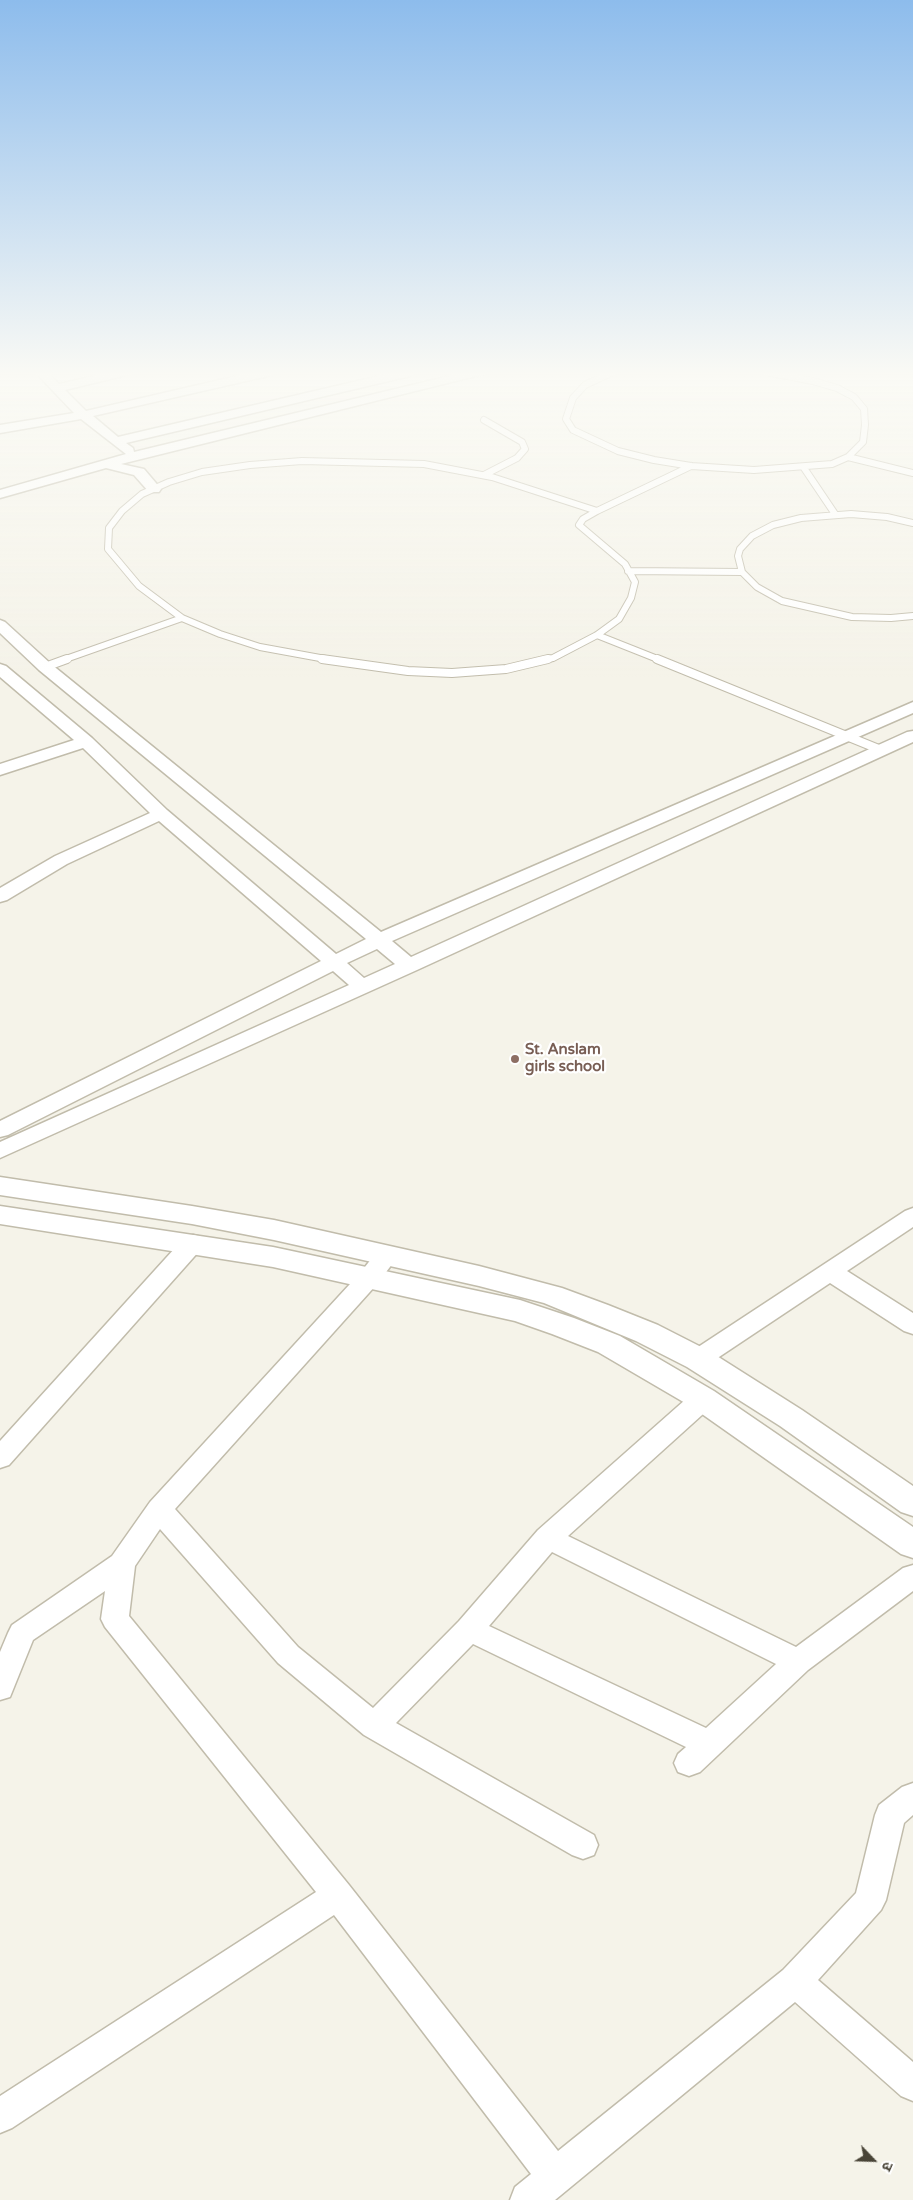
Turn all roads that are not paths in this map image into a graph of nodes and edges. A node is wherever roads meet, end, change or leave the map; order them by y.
1 (68, 475) edge
2 (141, 475) edge
3 (194, 475) edge
4 (477, 475) edge
5 (673, 475) edge
6 (808, 475) edge
7 (484, 476) joint
8 (154, 489) junction
9 (0, 494) edge
10 (597, 511) junction
11 (835, 514) junction
12 (913, 523) edge
13 (628, 571) junction
14 (742, 572) junction
15 (913, 616) edge
16 (182, 618) junction
17 (0, 625) edge
18 (597, 635) junction
19 (45, 667) junction
20 (0, 669) edge
21 (913, 707) edge
22 (847, 736) junction
23 (913, 736) edge
24 (86, 742) junction
25 (881, 750) junction
26 (0, 770) edge
27 (161, 814) junction
28 (0, 896) edge
29 (379, 940) junction
30 (336, 962) junction
31 (410, 966) junction
32 (363, 987) junction
33 (0, 1130) edge
34 (0, 1152) edge
35 (0, 1186) edge
36 (0, 1215) edge
37 (913, 1216) edge
38 (193, 1243) junction
39 (387, 1255) junction
40 (829, 1271) junction
41 (369, 1278) junction
42 (913, 1325) edge
43 (698, 1359) junction
44 (703, 1398) junction
45 (0, 1458) edge
46 (913, 1503) edge
47 (159, 1509) junction
48 (548, 1538) junction
49 (913, 1545) edge
50 (122, 1564) junction
51 (913, 1576) edge
52 (469, 1629) junction
53 (798, 1661) junction
54 (0, 1688) edge
55 (374, 1726) junction
56 (913, 1797) edge
57 (583, 1845) dead end
58 (338, 1895) junction
59 (794, 1981) junction
60 (913, 2084) edge
61 (0, 2116) edge
62 (555, 2176) junction
63 (528, 2200) edge

1 - 9 street
2 - 8 street
3 - 8 lane
4 - 7 lane
5 - 10 lane
6 - 11 lane
7 - 10 lane
8 - 16 lane
10 - 13 lane
11 - 12 lane
11 - 14 lane
13 - 14 lane
13 - 18 lane
14 - 15 lane
16 - 18 lane
16 - 19 lane
17 - 19 street
18 - 22 lane
19 - 29 street
20 - 24 street
21 - 22 street
22 - 25 lane
22 - 29 street
23 - 25 street
24 - 26 street
24 - 27 street
25 - 31 street
27 - 28 street
27 - 30 street
29 - 30 street
29 - 31 street
30 - 32 street
30 - 33 street
31 - 32 street
32 - 34 street
35 - 39 street
36 - 38 street
37 - 40 street
38 - 41 street
38 - 45 street
39 - 41 street
39 - 43 street
40 - 42 street
40 - 43 street
41 - 44 street
41 - 47 street
43 - 46 street
44 - 48 street
44 - 49 street
47 - 50 street
47 - 55 street
48 - 52 street
48 - 53 street
50 - 54 street
50 - 58 street
51 - 53 street
52 - 53 street
52 - 55 street
55 - 57 street
56 - 59 street
58 - 61 street
58 - 62 street
59 - 60 street
59 - 62 street
62 - 63 street

